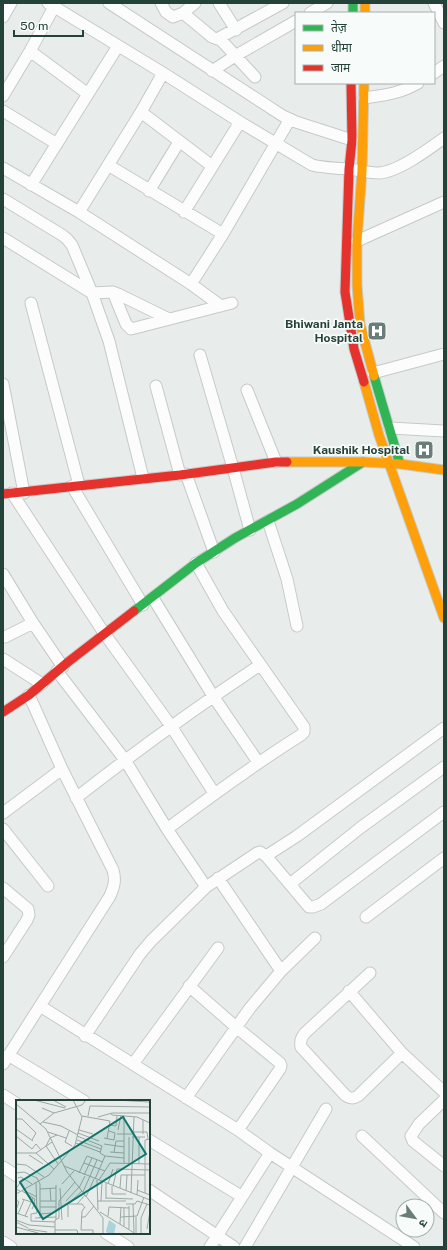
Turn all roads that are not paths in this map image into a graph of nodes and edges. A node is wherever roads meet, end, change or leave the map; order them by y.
1 (11, 3) edge
2 (110, 3) edge
3 (161, 3) edge
4 (195, 3) edge
5 (219, 3) edge
6 (327, 3) edge
7 (434, 3) edge
8 (277, 4) edge
9 (51, 5) edge
10 (312, 12) edge
11 (183, 14) junction
12 (3, 17) edge
13 (295, 22) edge
14 (444, 23) edge
15 (236, 30) junction
16 (220, 38) junction
17 (118, 46) junction
18 (30, 51) junction
19 (235, 56) junction
20 (444, 66) edge
21 (212, 71) junction
22 (435, 72) edge
23 (163, 73) junction
24 (255, 77) dead end
25 (351, 84) edge
26 (364, 84) edge
27 (416, 84) edge
28 (88, 94) junction
29 (3, 96) edge
30 (364, 98) junction
31 (3, 111) edge
32 (141, 112) junction
33 (290, 119) junction
34 (240, 122) junction
35 (444, 138) edge
36 (352, 140) junction
37 (179, 142) junction
38 (276, 143) junction
39 (57, 144) junction
40 (108, 165) junction
41 (212, 166) junction
42 (3, 168) edge
43 (349, 169) junction
44 (362, 171) junction
45 (31, 185) junction
46 (149, 191) junction
47 (3, 199) edge
48 (444, 202) edge
49 (79, 212) junction
50 (184, 212) junction
51 (223, 234) junction
52 (3, 238) edge
53 (357, 241) junction
54 (191, 284) junction
55 (113, 292) junction
56 (92, 293) junction
57 (31, 303) dead end
58 (169, 319) junction
59 (444, 354) edge
60 (200, 355) dead end
61 (373, 373) junction
62 (3, 384) edge
63 (156, 386) dead end
64 (247, 390) dead end
65 (390, 428) junction
66 (444, 431) edge
67 (276, 462) junction
68 (363, 462) junction
69 (388, 464) junction
70 (233, 468) junction
71 (401, 468) junction
72 (444, 470) edge
73 (183, 475) junction
74 (143, 478) junction
75 (75, 486) junction
76 (24, 493) junction
77 (8, 494) edge
78 (268, 521) junction
79 (250, 530) junction
80 (214, 552) junction
81 (196, 563) junction
82 (436, 569) dead end
83 (4, 577) edge
84 (444, 591) edge
85 (153, 598) junction
86 (143, 605) junction
87 (444, 618) edge
88 (33, 623) junction
89 (297, 626) dead end
90 (104, 633) junction
91 (5, 637) dead end
92 (3, 659) edge
93 (260, 665) junction
94 (60, 669) junction
95 (42, 684) junction
96 (29, 695) junction
97 (213, 696) junction
98 (3, 712) edge
99 (171, 726) junction
100 (444, 728) edge
101 (125, 760) junction
102 (258, 762) junction
103 (444, 767) edge
104 (62, 769) junction
105 (214, 794) junction
106 (76, 798) junction
107 (444, 812) edge
108 (3, 813) edge
109 (3, 829) edge
110 (168, 829) junction
111 (266, 856) junction
112 (444, 858) edge
113 (218, 878) junction
114 (290, 884) junction
115 (48, 886) dead end
116 (206, 887) junction
117 (3, 888) edge
118 (366, 917) dead end
119 (315, 938) dead end
120 (218, 948) dead end
121 (3, 957) edge
122 (281, 971) junction
123 (370, 973) dead end
124 (189, 986) junction
125 (349, 991) junction
126 (40, 1006) junction
127 (236, 1027) junction
128 (85, 1036) junction
129 (402, 1052) junction
130 (6, 1060) edge
131 (133, 1064) junction
132 (444, 1092) edge
133 (3, 1095) edge
134 (186, 1098) junction
135 (82, 1100) edge
136 (444, 1100) edge
137 (16, 1103) edge
138 (326, 1109) dead end
139 (238, 1130) junction
140 (362, 1136) dead end
141 (150, 1141) edge
142 (270, 1153) junction
143 (444, 1166) edge
144 (3, 1167) edge
145 (293, 1167) junction
146 (16, 1175) edge
147 (150, 1191) edge
148 (241, 1196) junction
149 (444, 1213) edge
150 (108, 1234) edge
151 (218, 1235) junction
152 (128, 1247) edge
153 (210, 1247) edge
154 (234, 1247) edge
155 (245, 1247) edge
156 (414, 1247) edge

1 - 12 street
2 - 21 street
3 - 11 street
4 - 11 street
5 - 15 street
6 - 10 street
7 - 14 street
8 - 15 street
9 - 17 street
9 - 18 street
11 - 16 street
13 - 19 street
15 - 16 street
16 - 19 street
17 - 23 street
17 - 28 street
18 - 28 street
18 - 29 street
19 - 21 street
19 - 24 street
20 - 22 street
21 - 33 street
23 - 32 street
23 - 34 street
25 - 36 main road
26 - 30 main road
27 - 30 street
28 - 39 street
30 - 44 main road
31 - 39 street
32 - 37 street
32 - 40 street
33 - 36 street
33 - 38 street
34 - 38 street
34 - 41 street
35 - 44 street
36 - 43 main road
37 - 41 street
37 - 46 street
38 - 43 street
38 - 51 street
39 - 45 street
40 - 46 street
40 - 49 street
41 - 50 street
42 - 45 street
43 - 44 street
43 - 69 main road
44 - 53 main road
45 - 49 street
46 - 50 street
47 - 56 street
48 - 53 street
49 - 54 street
50 - 51 street
51 - 54 street
52 - 56 street
53 - 61 main road
54 - 58 street
55 - 56 street
55 - 58 street
55 - 58 street
56 - 74 street
57 - 75 street
59 - 61 street
60 - 70 street
61 - 65 main road
62 - 76 street
63 - 73 street
64 - 67 street
65 - 66 street
65 - 71 main road
67 - 68 main road
67 - 70 main road
68 - 69 main road
68 - 78 main road
69 - 71 main road
69 - 87 main road
70 - 73 main road
70 - 79 street
71 - 72 main road
73 - 74 main road
73 - 80 street
74 - 75 main road
75 - 76 main road
75 - 86 street
76 - 77 main road
77 - 90 street
78 - 79 main road
78 - 89 street
79 - 80 main road
80 - 81 main road
81 - 85 main road
81 - 93 street
82 - 84 main road
83 - 88 street
85 - 86 main road
85 - 97 street
86 - 90 main road
88 - 91 street
88 - 94 street
90 - 94 main road
90 - 99 street
92 - 95 street
93 - 97 street
93 - 102 street
94 - 95 main road
94 - 101 street
95 - 96 main road
96 - 98 main road
96 - 104 street
97 - 99 street
97 - 102 street
99 - 101 street
99 - 105 street
100 - 111 street
101 - 106 street
101 - 110 street
102 - 105 street
103 - 114 street
104 - 106 street
104 - 108 street
105 - 110 street
106 - 126 street
107 - 114 street
109 - 115 street
110 - 116 street
111 - 113 street
111 - 114 street
112 - 118 street
113 - 116 street
113 - 122 street
116 - 128 street
117 - 121 street
119 - 122 street
120 - 124 street
122 - 127 street
123 - 125 street
124 - 127 street
124 - 131 street
125 - 129 street
125 - 129 street
126 - 128 street
126 - 130 street
127 - 134 street
127 - 139 street
128 - 131 street
129 - 132 street
130 - 135 street
131 - 134 street
133 - 137 street
134 - 139 street
136 - 143 street
138 - 145 street
139 - 142 street
140 - 149 street
141 - 148 street
142 - 145 street
142 - 148 street
144 - 146 street
145 - 155 street
145 - 156 street
147 - 151 street
148 - 151 street
150 - 152 street
151 - 153 street
151 - 154 street

